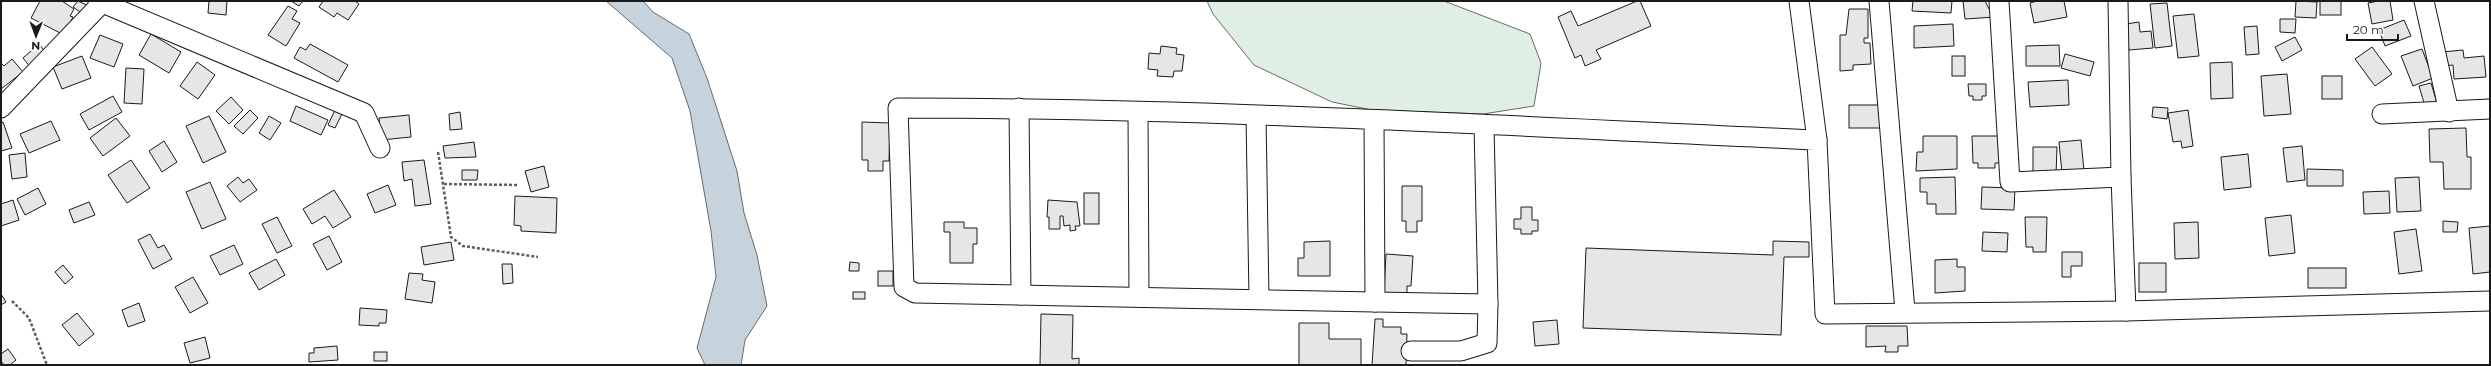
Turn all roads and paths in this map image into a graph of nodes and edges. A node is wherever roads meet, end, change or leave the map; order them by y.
1 (1799, 1) edge
2 (1879, 1) edge
3 (1999, 1) edge
4 (2118, 1) edge
5 (2424, 1) edge
6 (100, 2) edge
7 (1, 108) edge
8 (1019, 108) junction
9 (2490, 110) edge
10 (1138, 112) junction
11 (2449, 112) junction
12 (2382, 114) dead end
13 (1256, 116) junction
14 (1374, 120) junction
15 (1484, 125) junction
16 (1817, 140) junction
17 (380, 148) dead end
18 (438, 152) dead end
19 (2121, 177) junction
20 (444, 184) junction
21 (519, 185) dead end
22 (538, 257) dead end
23 (1021, 295) junction
24 (1139, 297) junction
25 (1259, 299) junction
26 (12, 301) dead end
27 (2490, 301) edge
28 (1375, 302) junction
29 (1488, 304) junction
30 (1905, 311) junction
31 (2126, 311) junction
32 (1411, 351) dead end
33 (46, 365) edge

1 - 16 street
2 - 30 street
3 - 19 street
4 - 19 street
5 - 11 street
6 - 7 street
6 - 17 street
8 - 10 street
8 - 23 street
8 - 23 street
9 - 11 street
10 - 13 street
10 - 24 street
11 - 12 street
13 - 14 street
13 - 25 street
14 - 15 street
14 - 28 street
15 - 16 street
15 - 29 street
16 - 30 street
18 - 20 path
19 - 31 street
20 - 21 path
20 - 22 path
23 - 24 street
24 - 25 street
25 - 28 street
26 - 33 path
27 - 31 street
28 - 29 street
29 - 32 street
30 - 31 street

